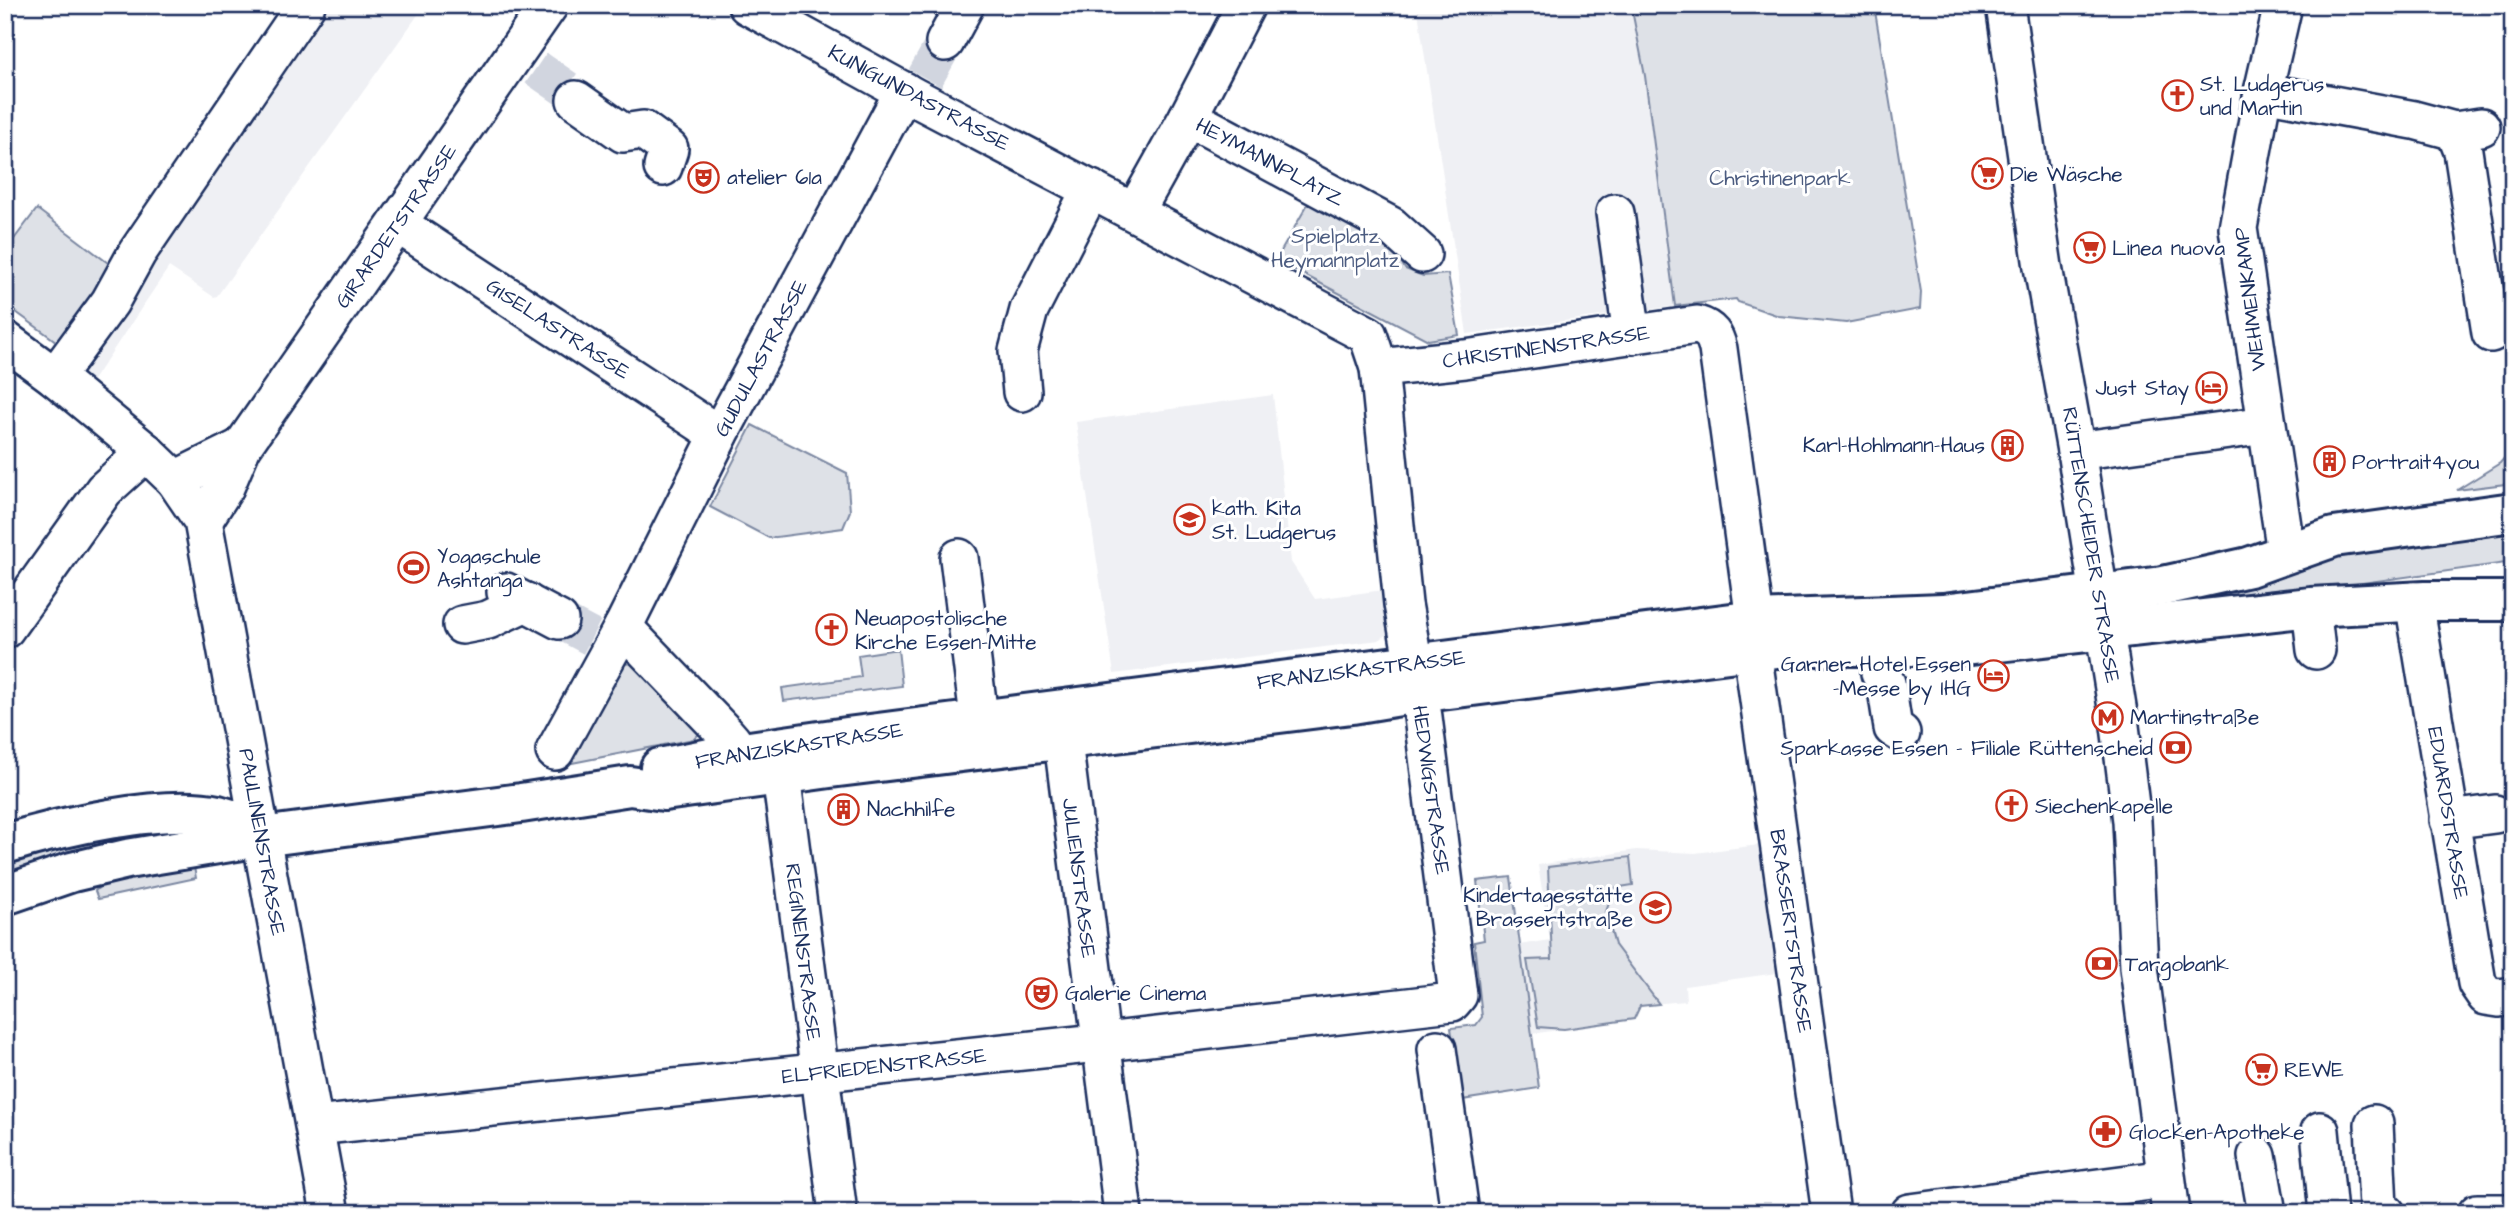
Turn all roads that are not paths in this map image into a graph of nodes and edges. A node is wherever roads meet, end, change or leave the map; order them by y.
1 (306, 5) edge
2 (549, 5) edge
3 (747, 5) edge
4 (1246, 5) edge
5 (2006, 5) edge
6 (2283, 5) edge
7 (973, 9) edge
8 (945, 41) tunnel mouth
9 (914, 89) junction
10 (2263, 92) junction
11 (569, 96) tunnel mouth
12 (1188, 117) junction
13 (663, 167) dead end
14 (1091, 189) junction
15 (1135, 212) junction
16 (1615, 213) dead end
17 (397, 224) junction
18 (1422, 254) dead end
19 (1711, 332) joint
20 (2491, 333) dead end
21 (1632, 335) junction
22 (5, 340) edge
23 (1379, 368) junction
24 (55, 377) junction
25 (1022, 392) dead end
26 (2266, 425) junction
27 (719, 435) junction
28 (243, 447) junction
29 (2076, 451) junction
30 (146, 452) junction
31 (175, 480) junction
32 (2513, 512) edge
33 (203, 521) junction
34 (2287, 554) junction
35 (959, 558) dead end
36 (2513, 579) edge
37 (2099, 592) junction
38 (2419, 601) junction
39 (2513, 601) edge
40 (2311, 607) junction
41 (559, 620) tunnel mouth
42 (462, 625) dead end
43 (5, 629) edge
44 (2105, 631) junction
45 (1753, 635) junction
46 (610, 638) junction
47 (2316, 650) dead end
48 (1880, 673) dead end
49 (1415, 678) junction
50 (1061, 725) junction
51 (1900, 733) dead end
52 (982, 734) junction
53 (555, 751) dead end
54 (736, 753) junction
55 (781, 775) junction
56 (630, 786) junction
57 (2495, 814) dead end
58 (2449, 820) junction
59 (261, 837) junction
60 (5, 844) edge
61 (5, 895) edge
62 (2513, 996) edge
63 (1452, 1002) joint
64 (1100, 1043) junction
65 (1437, 1049) dead end
66 (819, 1073) junction
67 (2374, 1124) dead end
68 (315, 1126) junction
69 (2320, 1131) dead end
70 (2258, 1156) dead end
71 (2168, 1196) edge
72 (330, 1213) edge
73 (838, 1213) edge
74 (1123, 1213) edge
75 (1460, 1213) edge
76 (1830, 1213) edge
77 (1910, 1213) edge
78 (2267, 1213) edge
79 (2328, 1213) edge
80 (2386, 1213) edge
81 (2477, 1213) edge
82 (2504, 1213) edge

1 - 24 street
2 - 17 street, GIRARDETSTRASSE
3 - 9 street, KUNIGUNDASTRASSE
4 - 12 street
5 - 29 street, RÜTTENSCHEIDER STRASSE
6 - 10 street, WEHMENKAMP
7 - 8 street
9 - 14 street, KUNIGUNDASTRASSE
9 - 27 street, GUDULASTRASSE
10 - 20 street
10 - 26 street, WEHMENKAMP
11 - 13 street
12 - 15 street
12 - 18 street, HEYMANNPLATZ
14 - 15 street, KUNIGUNDASTRASSE
14 - 25 street
15 - 23 street
16 - 21 street
17 - 27 street, GISELASTRASSE
17 - 28 street, GIRARDETSTRASSE
19 - 21 street, CHRISTINENSTRASSE
19 - 45 street, BRASSERTSTRASSE
21 - 23 street, CHRISTINENSTRASSE
22 - 24 street, PAULINENSTRASSE
23 - 49 street, HEDWIGSTRASSE
24 - 30 street, PAULINENSTRASSE
26 - 29 street
26 - 34 street, WEHMENKAMP
27 - 46 street, GUDULASTRASSE
28 - 31 street, GIRARDETSTRASSE
28 - 33 street, GIRARDETSTRASSE
29 - 37 street, RÜTTENSCHEIDER STRASSE
30 - 31 street, PAULINENSTRASSE
30 - 43 street
31 - 33 street, PAULINENSTRASSE
32 - 34 main road
33 - 59 street, PAULINENSTRASSE
34 - 37 main road
35 - 52 street
36 - 38 main road
37 - 44 street, RÜTTENSCHEIDER STRASSE
37 - 45 main road, FRANZISKASTRASSE
38 - 39 main road
38 - 40 main road
38 - 58 street, EDUARDSTRASSE
40 - 44 main road
40 - 47 street
41 - 42 street
44 - 45 main road, FRANZISKASTRASSE
44 - 71 street, RÜTTENSCHEIDER STRASSE
45 - 49 main road, FRANZISKASTRASSE
45 - 76 street, BRASSERTSTRASSE
46 - 53 street, GUDULASTRASSE
46 - 54 street
48 - 51 street
49 - 50 main road, FRANZISKASTRASSE
49 - 63 street, HEDWIGSTRASSE
50 - 52 main road, FRANZISKASTRASSE
50 - 64 street, JULIENSTRASSE
52 - 54 main road, FRANZISKASTRASSE
52 - 55 main road, FRANZISKASTRASSE
54 - 55 street
54 - 56 main road, FRANZISKASTRASSE
55 - 56 main road, FRANZISKASTRASSE
55 - 66 street, REGINENSTRASSE
56 - 59 main road, FRANZISKASTRASSE
57 - 58 street
58 - 62 street, EDUARDSTRASSE
59 - 60 main road
59 - 61 main road, FRANZISKASTRASSE
59 - 68 street, PAULINENSTRASSE
63 - 64 street, ELFRIEDENSTRASSE
64 - 66 street, ELFRIEDENSTRASSE
64 - 74 street, JULIENSTRASSE
65 - 75 street
66 - 68 street, ELFRIEDENSTRASSE
66 - 73 street, REGINENSTRASSE
67 - 80 street
68 - 72 street, PAULINENSTRASSE
69 - 79 street
70 - 78 street
71 - 77 street
81 - 82 street

